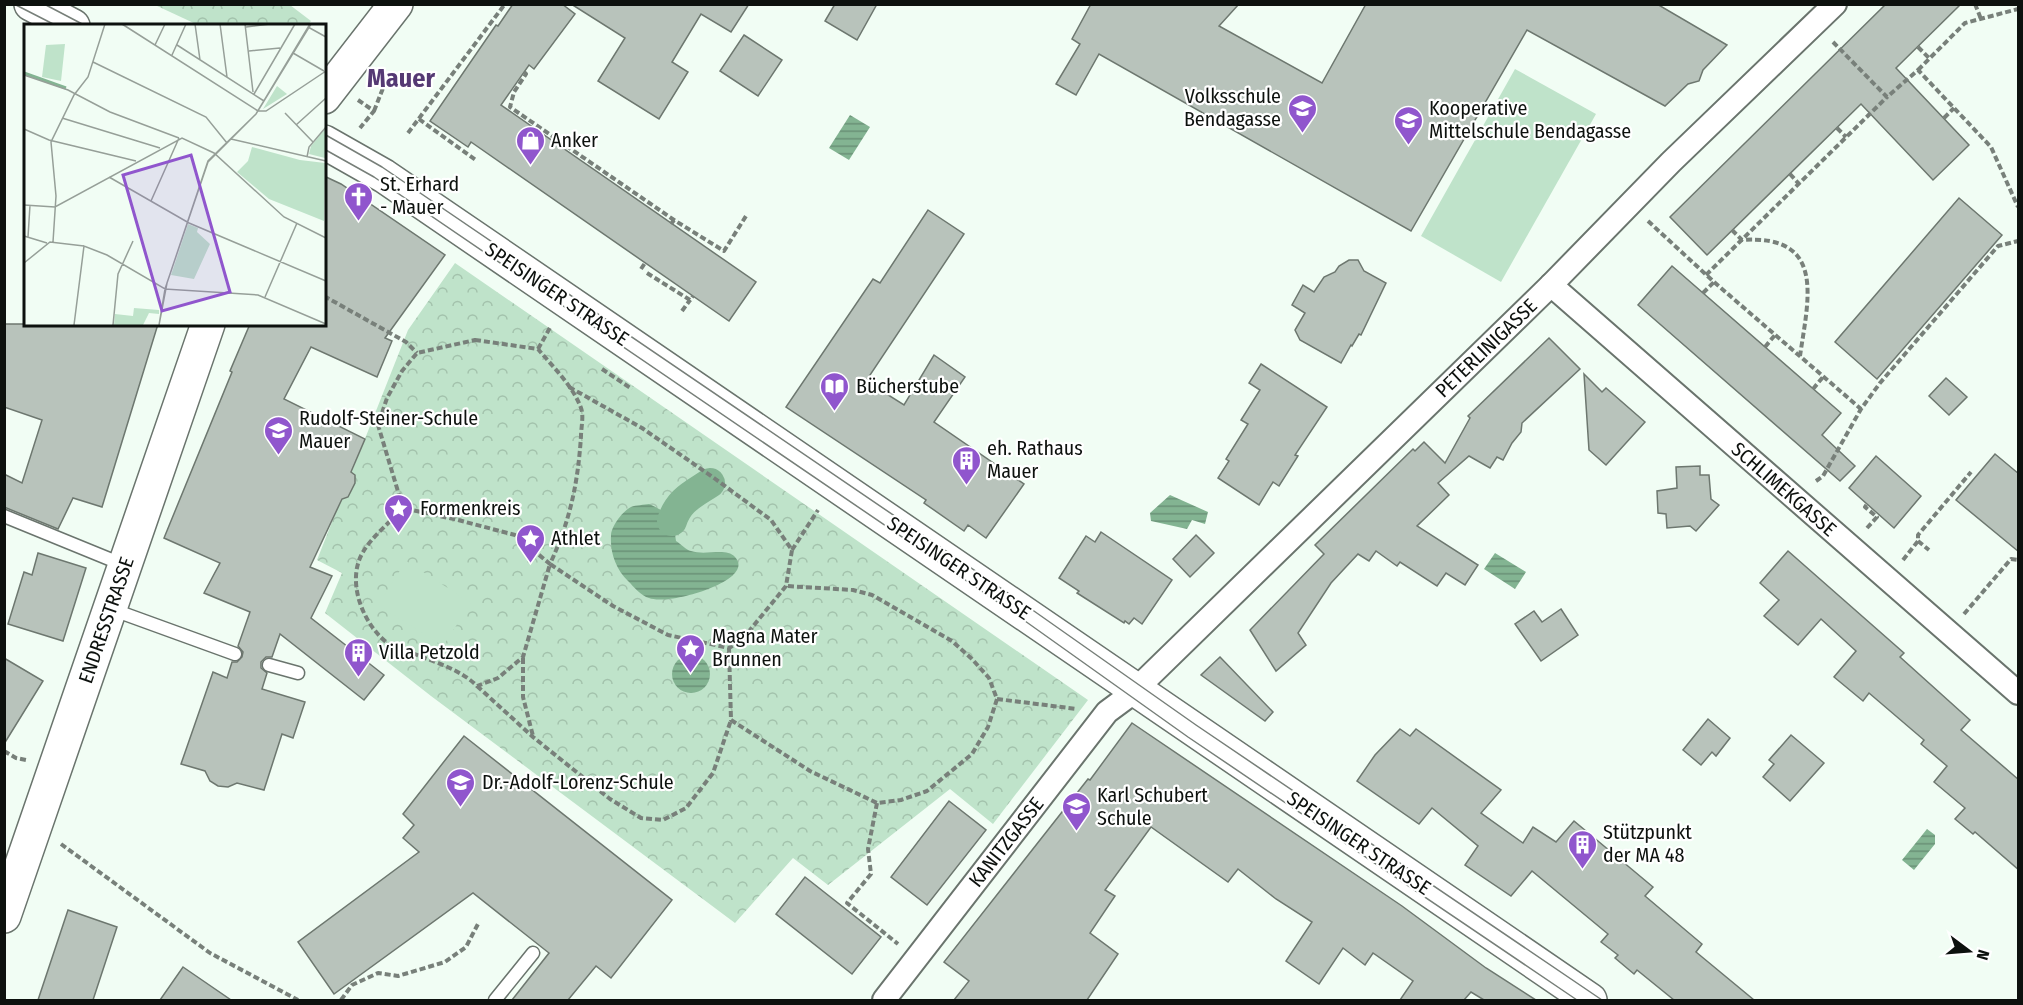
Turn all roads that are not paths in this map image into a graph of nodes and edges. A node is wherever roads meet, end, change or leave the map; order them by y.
1 (31, 4) edge
2 (396, 4) edge
3 (1835, 4) edge
4 (69, 24) edge
5 (326, 95) edge
6 (326, 143) edge
7 (1551, 285) junction
8 (207, 326) edge
9 (4, 516) edge
10 (125, 566) junction
11 (110, 609) junction
12 (235, 654) dead end
13 (269, 665) dead end
14 (298, 673) dead end
15 (1134, 690) junction
16 (2019, 693) edge
17 (4, 916) edge
18 (533, 953) dead end
19 (495, 1000) edge
20 (884, 1000) edge
21 (1590, 1000) edge

1 - 4 main road
2 - 5 main road
3 - 7 street, PETERLINIGASSE
6 - 15 main road, SPEISINGER STRASSE
7 - 15 street, PETERLINIGASSE
7 - 16 street, SCHLIMEKGASSE
8 - 10 main road, ENDRESSTRASSE
9 - 10 lane
10 - 11 main road, ENDRESSTRASSE
11 - 12 lane
11 - 17 main road, ENDRESSTRASSE
13 - 14 lane
15 - 20 street, KANITZGASSE
15 - 21 main road, SPEISINGER STRASSE
18 - 19 lane

